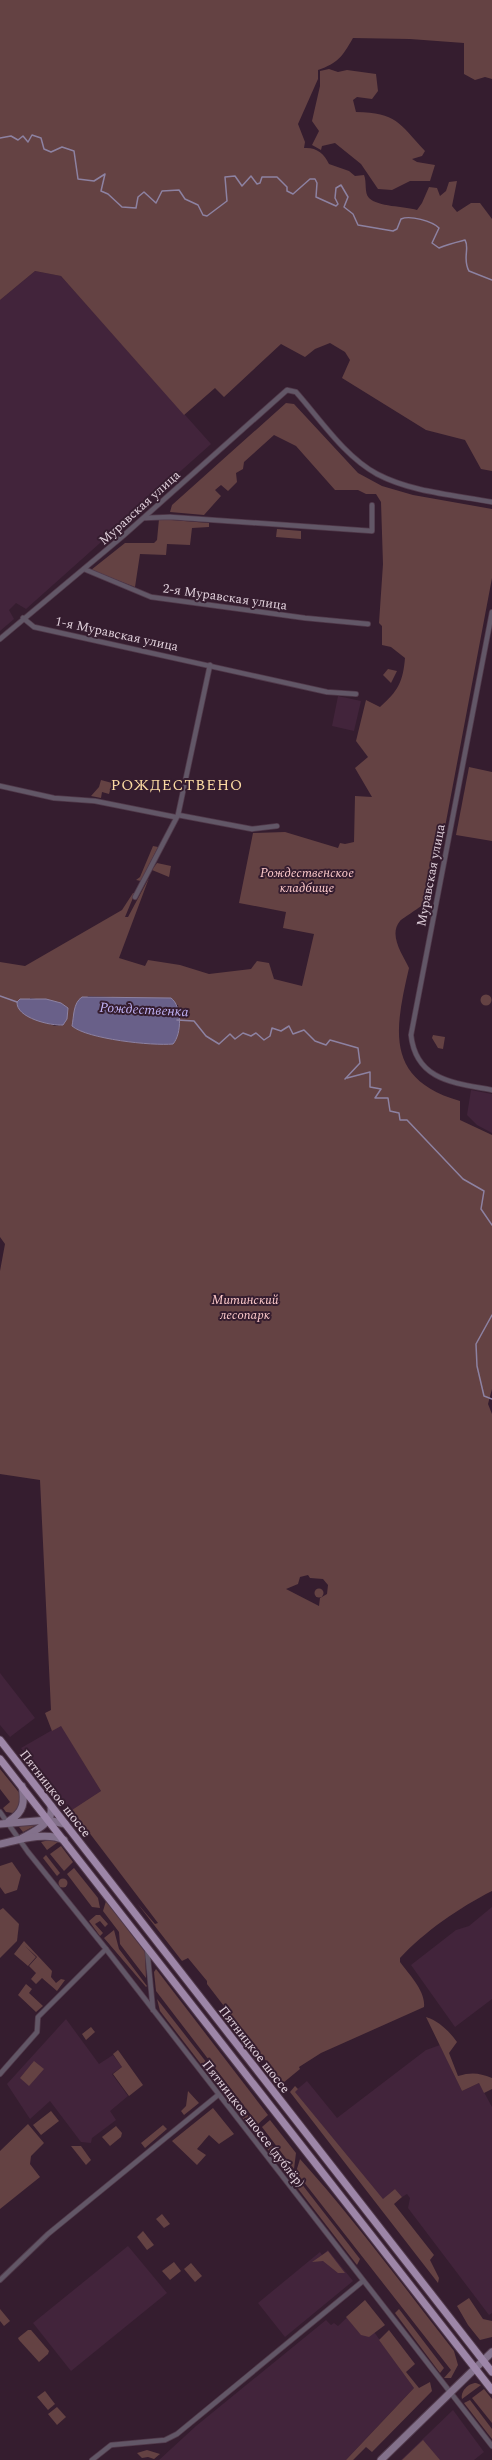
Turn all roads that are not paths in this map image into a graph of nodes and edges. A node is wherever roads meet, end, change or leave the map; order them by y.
1 (492, 502) edge
2 (372, 505) dead end
3 (143, 518) junction
4 (84, 569) junction
5 (492, 612) edge
6 (23, 618) junction
7 (368, 624) dead end
8 (0, 638) edge
9 (210, 665) junction
10 (356, 694) dead end
11 (0, 786) edge
12 (177, 816) junction
13 (277, 826) dead end
14 (135, 897) dead end
15 (492, 1090) edge
16 (0, 1740) edge
17 (0, 1759) edge
18 (22, 1786) junction
19 (51, 1806) junction
20 (0, 1812) edge
21 (48, 1820) junction
22 (8, 1822) junction
23 (0, 1824) edge
24 (65, 1824) junction
25 (20, 1839) junction
26 (64, 1840) junction
27 (0, 1844) edge
28 (147, 1946) junction
29 (106, 1949) junction
30 (153, 2012) junction
31 (0, 2074) edge
32 (218, 2095) junction
33 (0, 2280) edge
34 (363, 2281) junction
35 (492, 2352) edge
36 (483, 2360) junction
37 (474, 2367) junction
38 (492, 2372) edge
39 (492, 2390) edge
40 (450, 2392) junction
41 (492, 2446) edge
42 (92, 2460) edge
43 (381, 2460) edge

1 - 3 street, Муравская улица
2 - 3 street
3 - 4 street, Муравская улица
4 - 6 street, Муравская улица
4 - 7 street, 2-я Муравская улица
5 - 15 street, Муравская улица
6 - 8 street, Муравская улица
6 - 9 street, 1-я Муравская улица
9 - 10 street, 1-я Муравская улица
9 - 12 street
11 - 12 street
12 - 13 street
12 - 14 street
16 - 19 main road, Пятницкое шоссе
17 - 18 main road, Пятницкое шоссе
18 - 21 main road, Пятницкое шоссе
18 - 22 main road
19 - 21 main road
19 - 24 main road, Пятницкое шоссе
20 - 22 street, Пятницкое шоссе (дублёр)
21 - 22 main road
21 - 24 main road
21 - 25 main road
21 - 26 main road, Пятницкое шоссе
22 - 23 main road
22 - 25 street, Пятницкое шоссе (дублёр)
24 - 36 main road, Пятницкое шоссе
25 - 26 main road
25 - 27 main road
25 - 29 street, Пятницкое шоссе (дублёр)
26 - 28 main road, Пятницкое шоссе
28 - 30 street
28 - 37 main road, Пятницкое шоссе
29 - 30 street, Пятницкое шоссе (дублёр)
29 - 31 street
30 - 32 street, Пятницкое шоссе (дублёр)
32 - 33 street
32 - 34 street, Пятницкое шоссе (дублёр)
34 - 40 street, Пятницкое шоссе (дублёр)
34 - 42 street
35 - 36 main road
36 - 37 main road
36 - 38 main road, Пятницкое шоссе
37 - 39 main road, Пятницкое шоссе
37 - 40 main road
40 - 41 street, Пятницкое шоссе (дублёр)
40 - 43 main road

